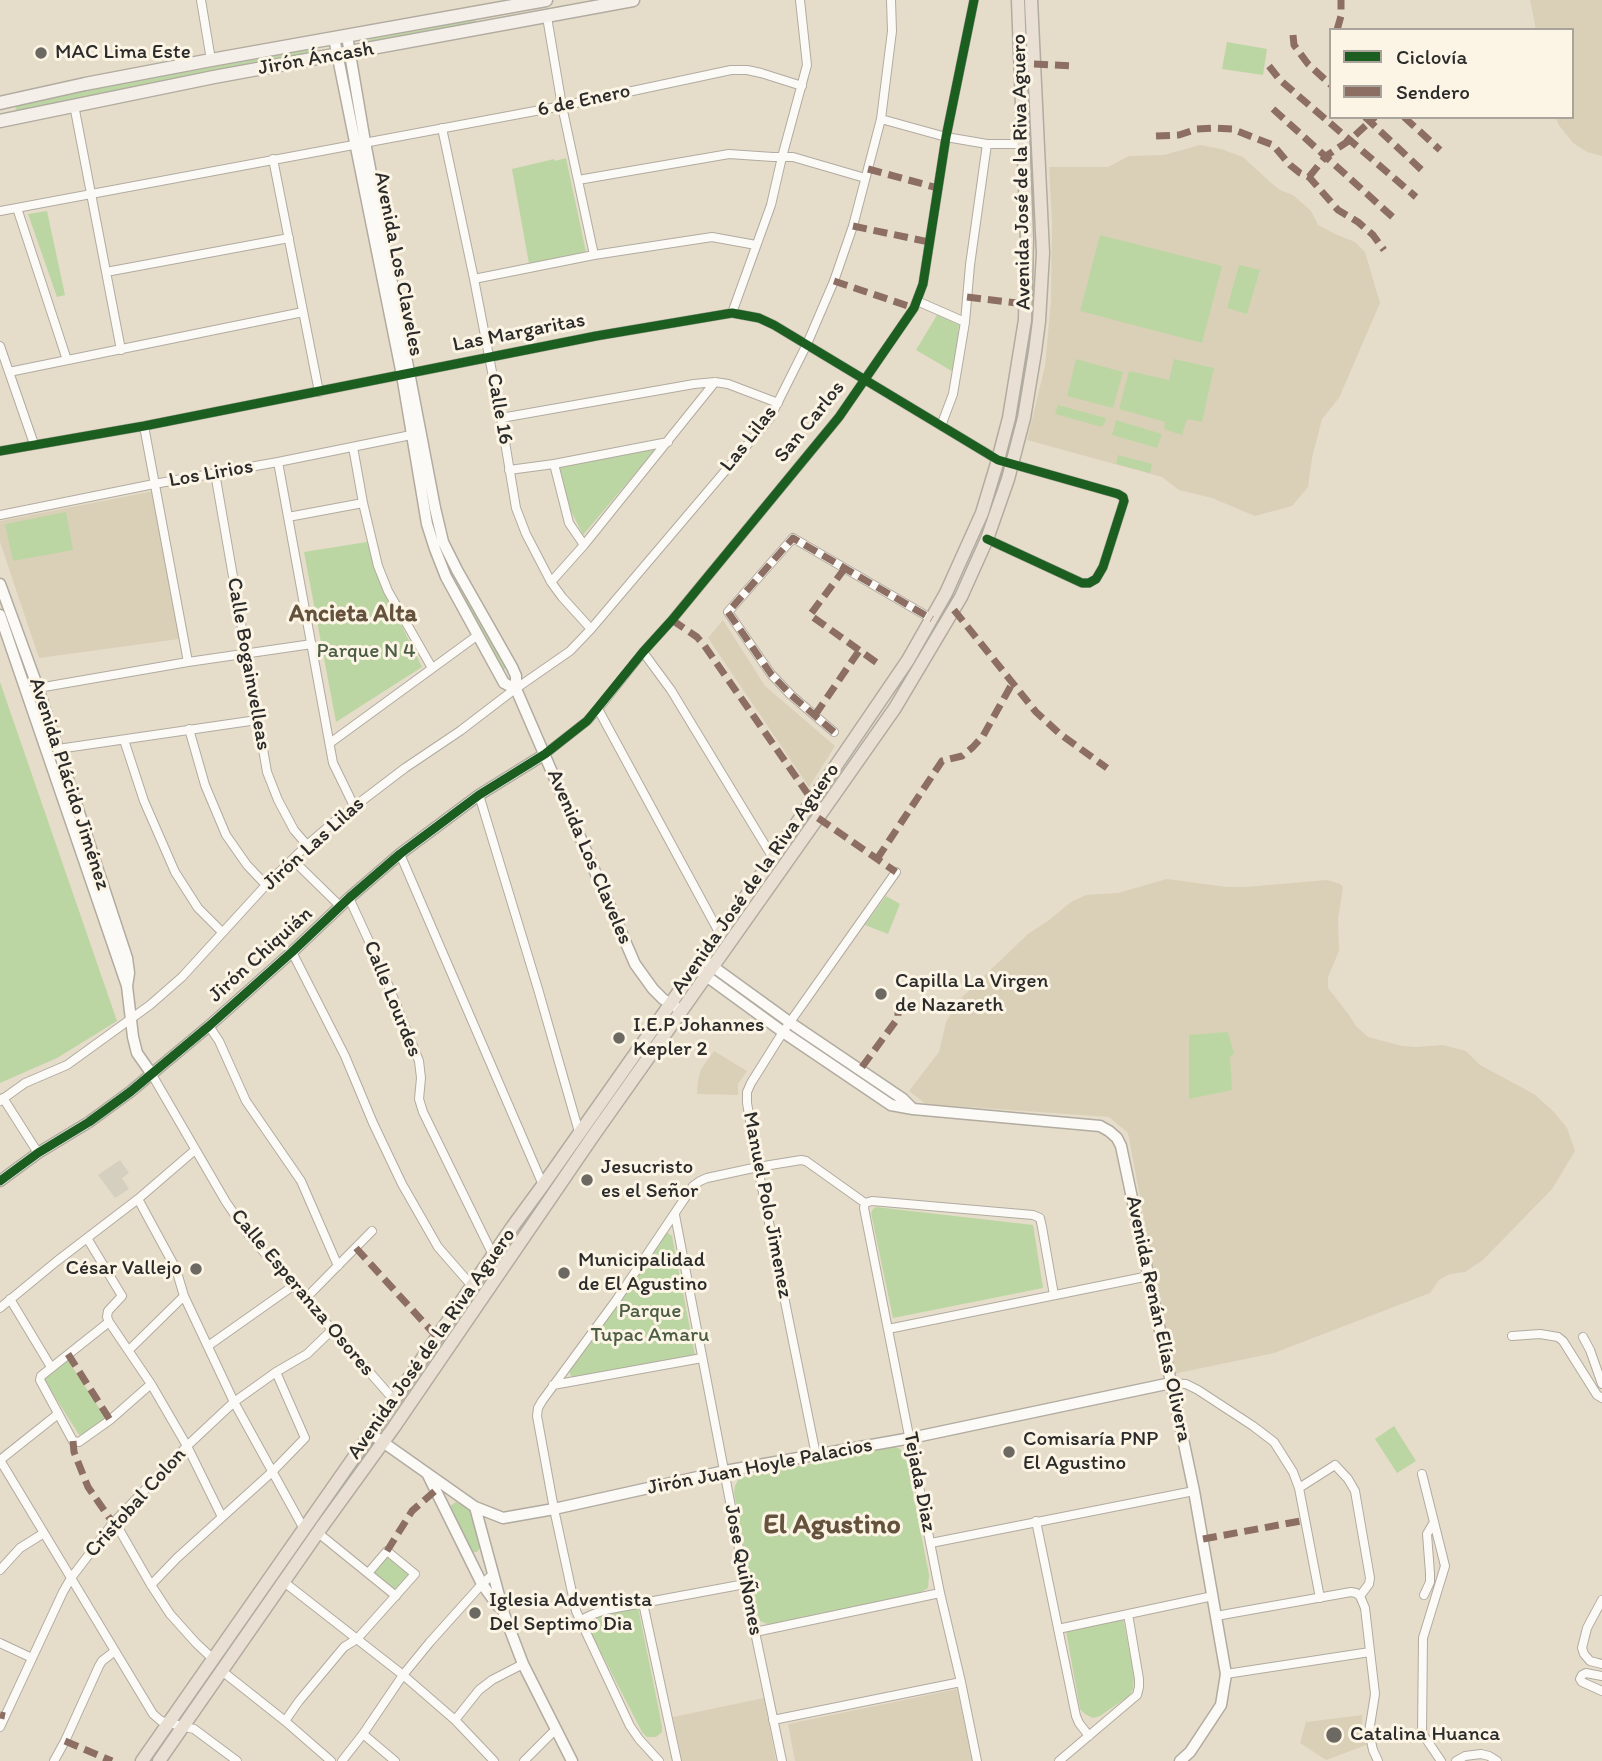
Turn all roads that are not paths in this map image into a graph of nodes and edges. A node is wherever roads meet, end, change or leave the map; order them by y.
1 (201, 0) edge
2 (546, 0) edge
3 (633, 0) edge
4 (800, 0) edge
5 (891, 0) edge
6 (974, 0) edge
7 (1018, 0) edge
8 (1031, 0) edge
9 (496, 5) edge
10 (547, 17) junction
11 (340, 37) junction
12 (343, 54) junction
13 (211, 60) junction
14 (802, 86) junction
15 (74, 105) junction
16 (562, 106) junction
17 (1, 113) edge
18 (881, 119) junction
19 (442, 128) junction
20 (946, 137) junction
21 (360, 143) junction
22 (986, 144) junction
23 (1024, 145) junction
24 (782, 157) junction
25 (273, 159) junction
26 (865, 178) junction
27 (578, 180) junction
28 (91, 194) junction
29 (17, 208) junction
30 (0, 211) edge
31 (289, 239) junction
32 (757, 245) junction
33 (594, 255) junction
34 (106, 272) junction
35 (474, 279) junction
36 (917, 301) junction
37 (1025, 304) junction
38 (1040, 304) junction
39 (303, 312) junction
40 (732, 313) junction
41 (965, 321) junction
42 (807, 344) junction
43 (0, 346) edge
44 (121, 350) junction
45 (489, 357) junction
46 (67, 360) junction
47 (9, 372) junction
48 (406, 374) junction
49 (866, 381) junction
50 (715, 382) junction
51 (319, 392) junction
52 (778, 403) junction
53 (501, 418) junction
54 (144, 426) junction
55 (941, 426) junction
56 (417, 434) junction
57 (668, 442) junction
58 (34, 444) junction
59 (354, 447) junction
60 (0, 451) edge
61 (998, 460) junction
62 (278, 462) junction
63 (554, 464) junction
64 (1012, 464) junction
65 (509, 470) junction
66 (215, 473) junction
67 (154, 484) junction
68 (363, 503) junction
69 (0, 515) edge
70 (288, 517) junction
71 (987, 539) junction
72 (584, 544) junction
73 (551, 582) junction
74 (0, 584) edge
75 (0, 615) edge
76 (932, 618) junction
77 (591, 629) junction
78 (478, 635) junction
79 (312, 644) junction
80 (643, 652) junction
81 (247, 655) junction
82 (188, 663) junction
83 (432, 668) junction
84 (38, 688) junction
85 (516, 689) junction
86 (26, 692) junction
87 (598, 709) junction
88 (257, 720) junction
89 (189, 729) junction
90 (834, 732) dead end
91 (124, 740) junction
92 (330, 743) junction
93 (58, 749) junction
94 (545, 754) junction
95 (479, 795) junction
96 (354, 806) junction
97 (307, 845) junction
98 (400, 854) junction
99 (773, 858) junction
100 (293, 860) junction
101 (896, 872) dead end
102 (266, 885) junction
103 (344, 902) junction
104 (749, 904) junction
105 (222, 932) junction
106 (720, 934) junction
107 (292, 952) junction
108 (704, 968) junction
109 (127, 986) junction
110 (676, 1007) junction
111 (131, 1019) junction
112 (209, 1026) junction
113 (786, 1028) junction
114 (152, 1073) junction
115 (2, 1100) edge
116 (579, 1132) junction
117 (195, 1150) junction
118 (38, 1153) junction
119 (758, 1167) junction
120 (0, 1181) edge
121 (543, 1185) junction
122 (138, 1199) junction
123 (866, 1203) junction
124 (675, 1214) junction
125 (372, 1231) dead end
126 (87, 1238) junction
127 (493, 1255) junction
128 (338, 1266) junction
129 (1149, 1276) junction
130 (293, 1286) junction
131 (472, 1286) junction
132 (1054, 1295) junction
133 (184, 1296) junction
134 (10, 1299) junction
135 (305, 1299) junction
136 (0, 1308) edge
137 (109, 1322) junction
138 (333, 1329) junction
139 (888, 1329) junction
140 (1512, 1336) dead end
141 (1583, 1337) dead end
142 (208, 1346) junction
143 (129, 1350) junction
144 (702, 1359) junction
145 (51, 1367) junction
146 (276, 1372) junction
147 (151, 1384) junction
148 (1171, 1384) junction
149 (1602, 1384) edge
150 (553, 1385) junction
151 (1602, 1398) edge
152 (394, 1400) junction
153 (234, 1402) junction
154 (58, 1414) junction
155 (370, 1433) junction
156 (911, 1438) junction
157 (383, 1443) junction
158 (187, 1446) junction
159 (816, 1455) junction
160 (0, 1460) edge
161 (725, 1471) junction
162 (8, 1472) junction
163 (272, 1472) junction
164 (427, 1474) junction
165 (1422, 1474) dead end
166 (0, 1479) edge
167 (1299, 1488) junction
168 (1194, 1491) junction
169 (475, 1507) junction
170 (554, 1509) junction
171 (222, 1517) junction
172 (1036, 1521) junction
173 (113, 1522) junction
174 (1434, 1522) junction
175 (304, 1529) junction
176 (317, 1532) junction
177 (44, 1533) junction
178 (931, 1543) junction
179 (486, 1550) junction
180 (467, 1555) junction
181 (1444, 1566) junction
182 (1430, 1568) junction
183 (0, 1570) edge
184 (369, 1572) junction
185 (492, 1575) junction
186 (71, 1578) junction
187 (284, 1582) junction
188 (482, 1584) junction
189 (745, 1584) junction
190 (150, 1585) junction
191 (940, 1592) junction
192 (1424, 1595) dead end
193 (396, 1596) junction
194 (1213, 1596) junction
195 (1360, 1596) junction
196 (1320, 1598) junction
197 (1602, 1600) edge
198 (643, 1603) junction
199 (504, 1614) junction
200 (1128, 1614) junction
201 (1216, 1616) junction
202 (579, 1621) junction
203 (1058, 1629) junction
204 (755, 1632) junction
205 (357, 1639) junction
206 (0, 1643) edge
207 (114, 1651) junction
208 (1370, 1652) junction
209 (32, 1658) junction
210 (213, 1659) junction
211 (523, 1664) junction
212 (1602, 1664) edge
213 (222, 1671) junction
214 (1226, 1674) junction
215 (402, 1675) junction
216 (1602, 1676) edge
217 (961, 1682) junction
218 (1602, 1691) edge
219 (455, 1720) junction
220 (773, 1720) junction
221 (285, 1721) junction
222 (168, 1724) junction
223 (183, 1726) junction
224 (0, 1727) edge
225 (556, 1729) junction
226 (363, 1734) junction
227 (1089, 1735) junction
228 (1190, 1752) junction
229 (54, 1761) edge
230 (142, 1761) edge
231 (159, 1761) edge
232 (237, 1761) edge
233 (331, 1761) edge
234 (342, 1761) edge
235 (395, 1761) edge
236 (494, 1761) edge
237 (524, 1761) edge
238 (572, 1761) edge
239 (659, 1761) edge
240 (677, 1761) edge
241 (782, 1761) edge
242 (977, 1761) edge
243 (1059, 1761) edge
244 (1180, 1761) edge
245 (1198, 1761) edge
246 (1378, 1761) edge
247 (1441, 1761) edge
248 (1456, 1761) edge
249 (1497, 1761) edge

1 - 13 street
2 - 9 main road, Jirón Áncash
3 - 10 main road, Jirón Áncash
4 - 14 street
5 - 18 street, Las Lilas
6 - 20 street, San Carlos
7 - 23 main road, Avenida José de la Riva Aguero
8 - 38 main road, Avenida José de la Riva Aguero
9 - 11 main road, Jirón Áncash
10 - 12 main road, Jirón Áncash
10 - 16 street
11 - 12 street, Avenida Los Claveles
11 - 13 main road, Jirón Áncash
12 - 15 main road, Jirón Áncash
12 - 21 street, Avenida Los Claveles
13 - 17 main road, Jirón Áncash
14 - 16 street, 6 de Enero
14 - 24 street
15 - 17 main road, Jirón Áncash
15 - 28 street
16 - 19 street, 6 de Enero
16 - 27 street
18 - 20 street
18 - 26 street, Las Lilas
19 - 21 street, 6 de Enero
19 - 35 street, Calle 16
20 - 22 street
20 - 36 street, San Carlos
21 - 25 street, 6 de Enero
21 - 48 street, Avenida Los Claveles
22 - 23 street
22 - 41 street
23 - 37 main road, Avenida José de la Riva Aguero
24 - 26 street
24 - 27 street
24 - 32 street
25 - 28 street, 6 de Enero
25 - 31 street
26 - 42 street, Las Lilas
27 - 33 street
28 - 29 street, 6 de Enero
28 - 34 street
29 - 30 street, 6 de Enero
29 - 46 street
31 - 34 street
31 - 39 street
32 - 33 street
32 - 40 street
33 - 35 street
34 - 44 street
35 - 45 street, Calle 16
36 - 41 street
36 - 49 street, San Carlos
37 - 38 main road
37 - 61 main road, Avenida José de la Riva Aguero
38 - 64 main road, Avenida José de la Riva Aguero
39 - 44 street
39 - 51 street
40 - 42 street, Las Margaritas
40 - 45 street, Las Margaritas
41 - 55 street
42 - 49 street, Las Margaritas
42 - 52 street, Las Lilas
43 - 47 street
44 - 46 street
45 - 48 street, Las Margaritas
45 - 53 street, Calle 16
46 - 47 street
47 - 58 street
48 - 51 street, Las Margaritas
48 - 56 street, Avenida Los Claveles
49 - 55 street, Las Margaritas
49 - 80 street, San Carlos
50 - 52 street
50 - 53 street
50 - 57 street
51 - 54 street, Las Margaritas
52 - 77 street, Las Lilas
53 - 65 street, Calle 16
54 - 58 street, Las Margaritas
54 - 67 street
55 - 61 street, Las Margaritas
56 - 59 street, Los Lirios
56 - 78 street, Avenida Los Claveles
56 - 85 street, Avenida Los Claveles
57 - 63 street
57 - 72 street
58 - 60 street, Las Margaritas
59 - 62 street, Los Lirios
59 - 68 street
61 - 64 street, Las Margaritas
61 - 76 main road, Avenida José de la Riva Aguero
62 - 66 street, Los Lirios
62 - 70 street
63 - 65 street
63 - 72 street
64 - 71 main road, Avenida José de la Riva Aguero
64 - 71 street, Las Margaritas
65 - 73 street, Calle 16
66 - 67 street, Los Lirios
66 - 81 street, Calle Bogainvelleas
67 - 69 street, Los Lirios
67 - 82 street
68 - 70 street
68 - 83 street
70 - 79 street
71 - 104 main road, Avenida José de la Riva Aguero
72 - 73 street
73 - 77 street, Calle 16
74 - 84 street, Avenida Plácido Jiménez
75 - 86 street, Avenida Plácido Jiménez
76 - 90 street
76 - 99 main road, Avenida José de la Riva Aguero
77 - 85 street, Las Lilas
78 - 83 street
78 - 85 street, Avenida Los Claveles
79 - 81 street
79 - 92 street
80 - 87 street, San Carlos
80 - 99 street
81 - 82 street
81 - 88 street, Calle Bogainvelleas
82 - 84 street
83 - 92 street
84 - 86 street
84 - 93 street, Avenida Plácido Jiménez
85 - 94 street, Avenida Los Claveles
85 - 96 street, Jirón Las Lilas
86 - 109 street, Avenida Plácido Jiménez
87 - 94 street, San Carlos
87 - 106 street
88 - 89 street
88 - 97 street, Calle Bogainvelleas
89 - 91 street
89 - 102 street
91 - 93 street
91 - 105 street
92 - 96 street
93 - 109 street, Avenida Plácido Jiménez
94 - 95 street, Jirón Chiquián
94 - 110 street, Avenida Los Claveles
95 - 98 street, Jirón Chiquián
95 - 116 street
96 - 97 street, Jirón Las Lilas
97 - 100 street, Jirón Las Lilas
98 - 103 street, Jirón Chiquián
98 - 121 street
99 - 104 main road, Avenida José de la Riva Aguero
100 - 102 street, Jirón Las Lilas
100 - 103 street, Calle Lourdes
101 - 113 street, Manuel Polo Jimenez
102 - 105 street, Jirón Las Lilas
103 - 107 street, Jirón Chiquián
103 - 127 street, Calle Lourdes
104 - 106 main road, Avenida José de la Riva Aguero
104 - 108 main road, Avenida José de la Riva Aguero
105 - 111 street, Jirón Las Lilas
106 - 108 main road, Avenida José de la Riva Aguero
107 - 112 street, Jirón Chiquián
107 - 131 street
108 - 110 main road, Avenida José de la Riva Aguero
108 - 113 street, Avenida Renán Elías Olivera
109 - 111 street, Avenida Plácido Jiménez
110 - 116 main road, Avenida José de la Riva Aguero
110 - 157 main road, Avenida José de la Riva Aguero
111 - 114 street, Avenida Plácido Jiménez
111 - 115 street, Jirón Las Lilas
112 - 114 street, Jirón Chiquián
112 - 128 street
113 - 119 street, Manuel Polo Jimenez
113 - 129 street, Avenida Renán Elías Olivera
114 - 117 street, Calle Esperanza Osores
114 - 118 street, Jirón Chiquián
115 - 118 street
116 - 121 main road, Avenida José de la Riva Aguero
117 - 122 street
117 - 130 street, Calle Esperanza Osores
118 - 120 street, Jirón Chiquián
119 - 123 street
119 - 124 street
119 - 159 street, Manuel Polo Jimenez
121 - 127 main road, Avenida José de la Riva Aguero
122 - 126 street
122 - 133 street
123 - 132 street
123 - 139 street, Tejada Diaz
124 - 144 street, Jose QuiÑones
124 - 150 street
125 - 128 street
126 - 134 street
126 - 137 street
127 - 131 main road, Avenida José de la Riva Aguero
128 - 135 street
129 - 132 street
129 - 148 street, Avenida Renán Elías Olivera
130 - 135 street, Calle Esperanza Osores
130 - 142 street
131 - 152 main road, Avenida José de la Riva Aguero
132 - 139 street
133 - 142 street
133 - 143 street
134 - 136 street
134 - 145 street
135 - 138 street, Calle Esperanza Osores
137 - 143 street
137 - 145 street
138 - 146 street, Cristobal Colon
138 - 152 street, Calle Esperanza Osores
139 - 156 street, Tejada Diaz
140 - 151 street
141 - 149 street
142 - 153 street
143 - 147 street
144 - 150 street
144 - 161 street, Jose QuiÑones
145 - 154 street
146 - 153 street, Cristobal Colon
146 - 163 street
147 - 154 street
147 - 158 street
148 - 156 street, Jirón Juan Hoyle Palacios
148 - 167 street
148 - 168 street, Avenida Renán Elías Olivera
150 - 170 street
152 - 155 main road, Avenida José de la Riva Aguero
153 - 158 street, Cristobal Colon
153 - 163 street
154 - 160 street
155 - 157 street, Jirón Juan Hoyle Palacios
155 - 175 main road, Avenida José de la Riva Aguero
156 - 159 street, Jirón Juan Hoyle Palacios
156 - 178 street, Tejada Diaz
157 - 164 street, Jirón Juan Hoyle Palacios
157 - 176 main road, Avenida José de la Riva Aguero
158 - 171 street
158 - 173 street, Cristobal Colon
159 - 161 street, Jirón Juan Hoyle Palacios
160 - 162 street
161 - 170 street, Jirón Juan Hoyle Palacios
161 - 189 street, Jose QuiÑones
162 - 166 street
162 - 177 street
163 - 171 street
163 - 175 street
164 - 169 street, Jirón Juan Hoyle Palacios
164 - 180 street
165 - 174 street
167 - 195 street
167 - 196 street
168 - 172 street
168 - 194 street, Avenida Renán Elías Olivera
169 - 170 street, Jirón Juan Hoyle Palacios
169 - 179 street
170 - 202 street
171 - 190 street
172 - 178 street
172 - 203 street
173 - 186 street, Cristobal Colon
173 - 190 street
174 - 181 street
174 - 182 street
175 - 210 main road, Avenida José de la Riva Aguero
176 - 184 street
176 - 187 main road, Avenida José de la Riva Aguero
177 - 183 street
177 - 186 street
178 - 191 street, Tejada Diaz
179 - 180 street
179 - 185 street
180 - 188 street
181 - 182 street
181 - 247 street
182 - 192 street
184 - 193 street
184 - 193 street
185 - 188 street
185 - 199 street
186 - 207 street
186 - 209 street, Cristobal Colon
187 - 205 street
187 - 213 main road, Avenida José de la Riva Aguero
188 - 199 street
188 - 215 street
189 - 198 street
189 - 204 street, Jose QuiÑones
190 - 210 street
191 - 204 street
191 - 217 street, Tejada Diaz
193 - 205 street
194 - 200 street
194 - 201 street, Avenida Renán Elías Olivera
195 - 196 street
195 - 208 street
196 - 201 street
197 - 212 street
198 - 202 street
198 - 240 street
199 - 211 street
200 - 203 street
200 - 227 street
201 - 214 street, Avenida Renán Elías Olivera
202 - 239 street
203 - 227 street
204 - 220 street, Jose QuiÑones
205 - 215 street
205 - 221 street
206 - 209 street
207 - 222 street
207 - 229 street
208 - 214 street
208 - 246 street
209 - 224 street, Cristobal Colon
210 - 222 main road, Avenida José de la Riva Aguero
211 - 219 street
211 - 225 street
213 - 221 street
213 - 223 main road, Avenida José de la Riva Aguero
214 - 228 street, Avenida Renán Elías Olivera
215 - 219 street
215 - 226 street
216 - 218 street
217 - 220 street
217 - 242 street, Tejada Diaz
219 - 236 street
220 - 241 street, Jose QuiÑones
221 - 233 street
222 - 223 street
222 - 230 main road, Avenida José de la Riva Aguero
223 - 231 main road, Avenida José de la Riva Aguero
223 - 232 street
225 - 237 street
225 - 238 street
226 - 234 street
226 - 235 street
227 - 243 street
228 - 244 street
228 - 245 street
248 - 249 street

